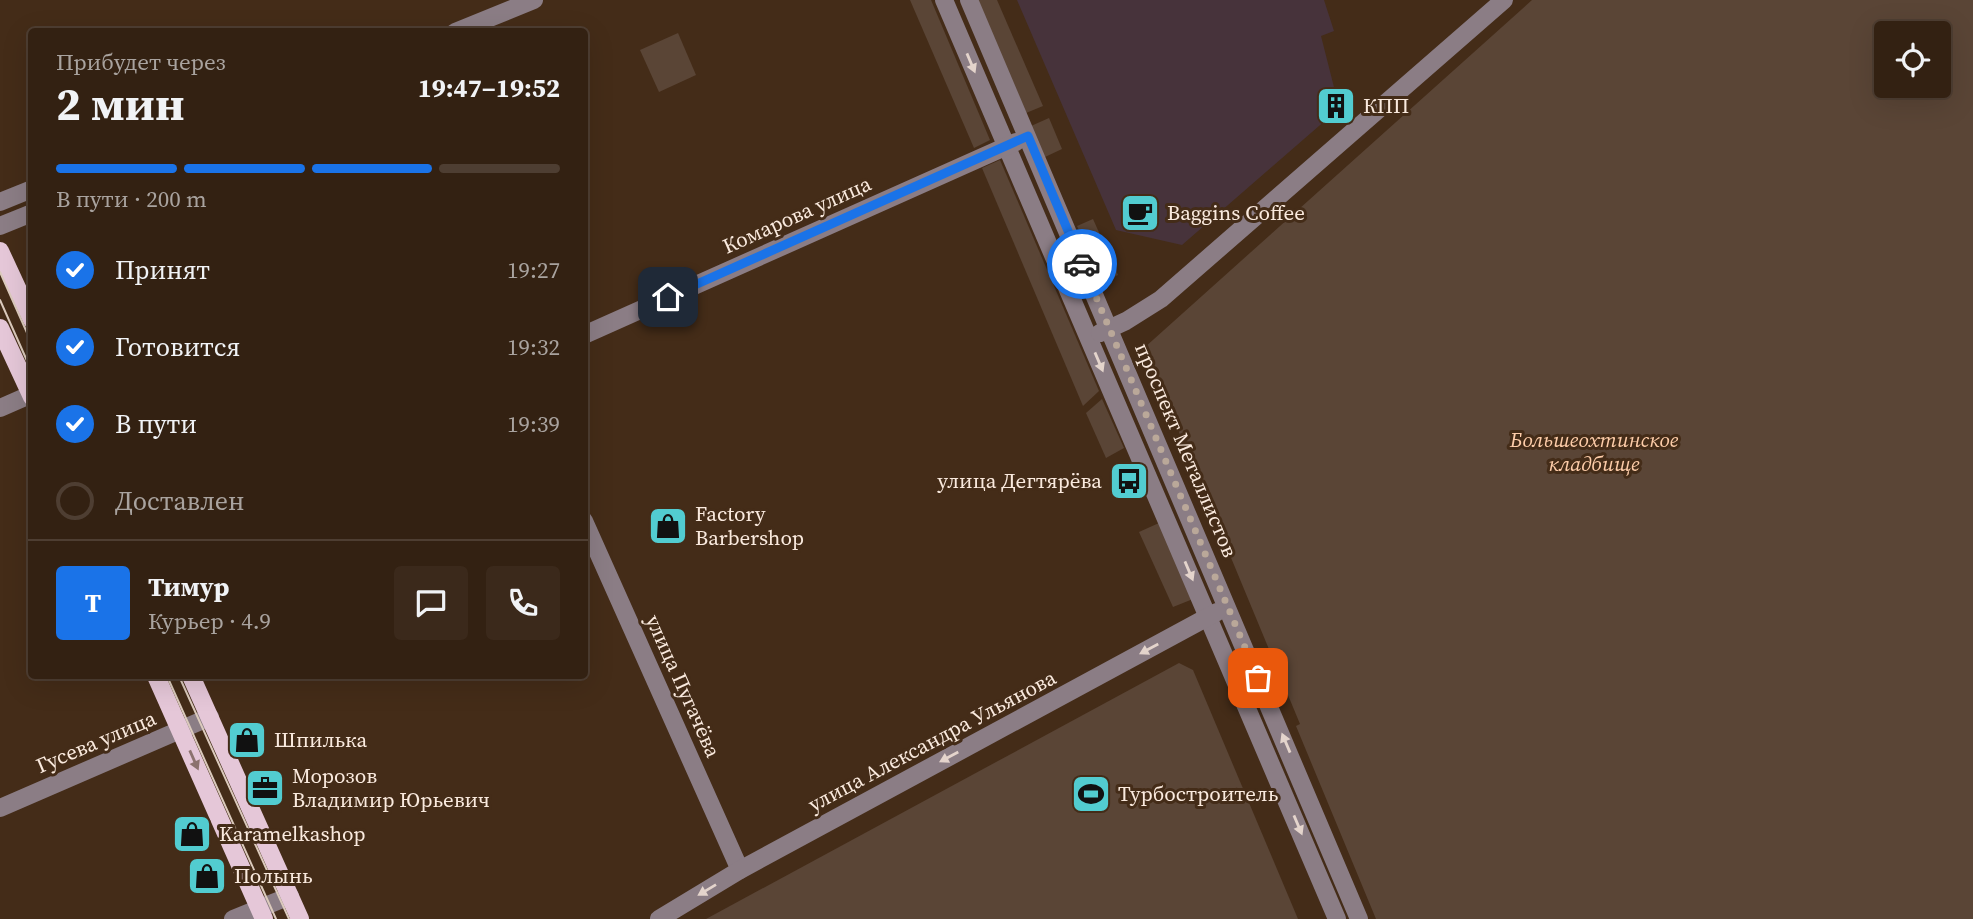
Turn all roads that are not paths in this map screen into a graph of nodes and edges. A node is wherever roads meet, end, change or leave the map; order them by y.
1 (534, 0) edge
2 (944, 0) edge
3 (969, 0) edge
4 (1504, 0) edge
5 (465, 28) edge
6 (1028, 136) junction
7 (1006, 146) junction
8 (28, 192) edge
9 (0, 202) edge
10 (28, 215) edge
11 (0, 226) edge
12 (0, 251) edge
13 (28, 311) edge
14 (0, 328) edge
15 (1110, 328) junction
16 (588, 333) edge
17 (1089, 337) junction
18 (28, 389) edge
19 (28, 397) edge
20 (0, 408) edge
21 (588, 530) edge
22 (1228, 606) junction
23 (1209, 616) junction
24 (157, 679) edge
25 (192, 679) edge
26 (210, 717) junction
27 (180, 730) junction
28 (0, 808) edge
29 (740, 870) junction
30 (290, 896) junction
31 (262, 914) edge
32 (233, 919) edge
33 (300, 919) edge
34 (659, 919) edge
35 (1337, 919) edge
36 (1359, 919) edge

1 - 5 street
2 -> 7 street, проспект Металлистов
3 - 6 street, проспект Металлистов
4 - 15 street
6 - 7 street, Комарова улица
6 - 15 street, проспект Металлистов
7 - 16 street, Комарова улица
7 - 17 street, проспект Металлистов
8 - 9 street
10 - 11 street
12 - 13 main road
14 - 18 main road
15 - 17 street
15 - 22 street, проспект Металлистов
17 -> 23 street, проспект Металлистов
19 - 20 street
21 - 29 street, улица Пугачёва
22 - 23 street, улица Александра Ульянова
36 -> 22 street, проспект Металлистов
23 -> 29 street, улица Александра Ульянова
23 -> 35 street, проспект Металлистов
24 - 27 main road
25 - 26 main road
26 - 27 street, Гусева улица
26 - 30 main road
27 - 28 street, Гусева улица
27 -> 31 main road
29 -> 34 street, улица Александра Ульянова
30 - 31 street
30 - 33 main road
31 - 32 street

